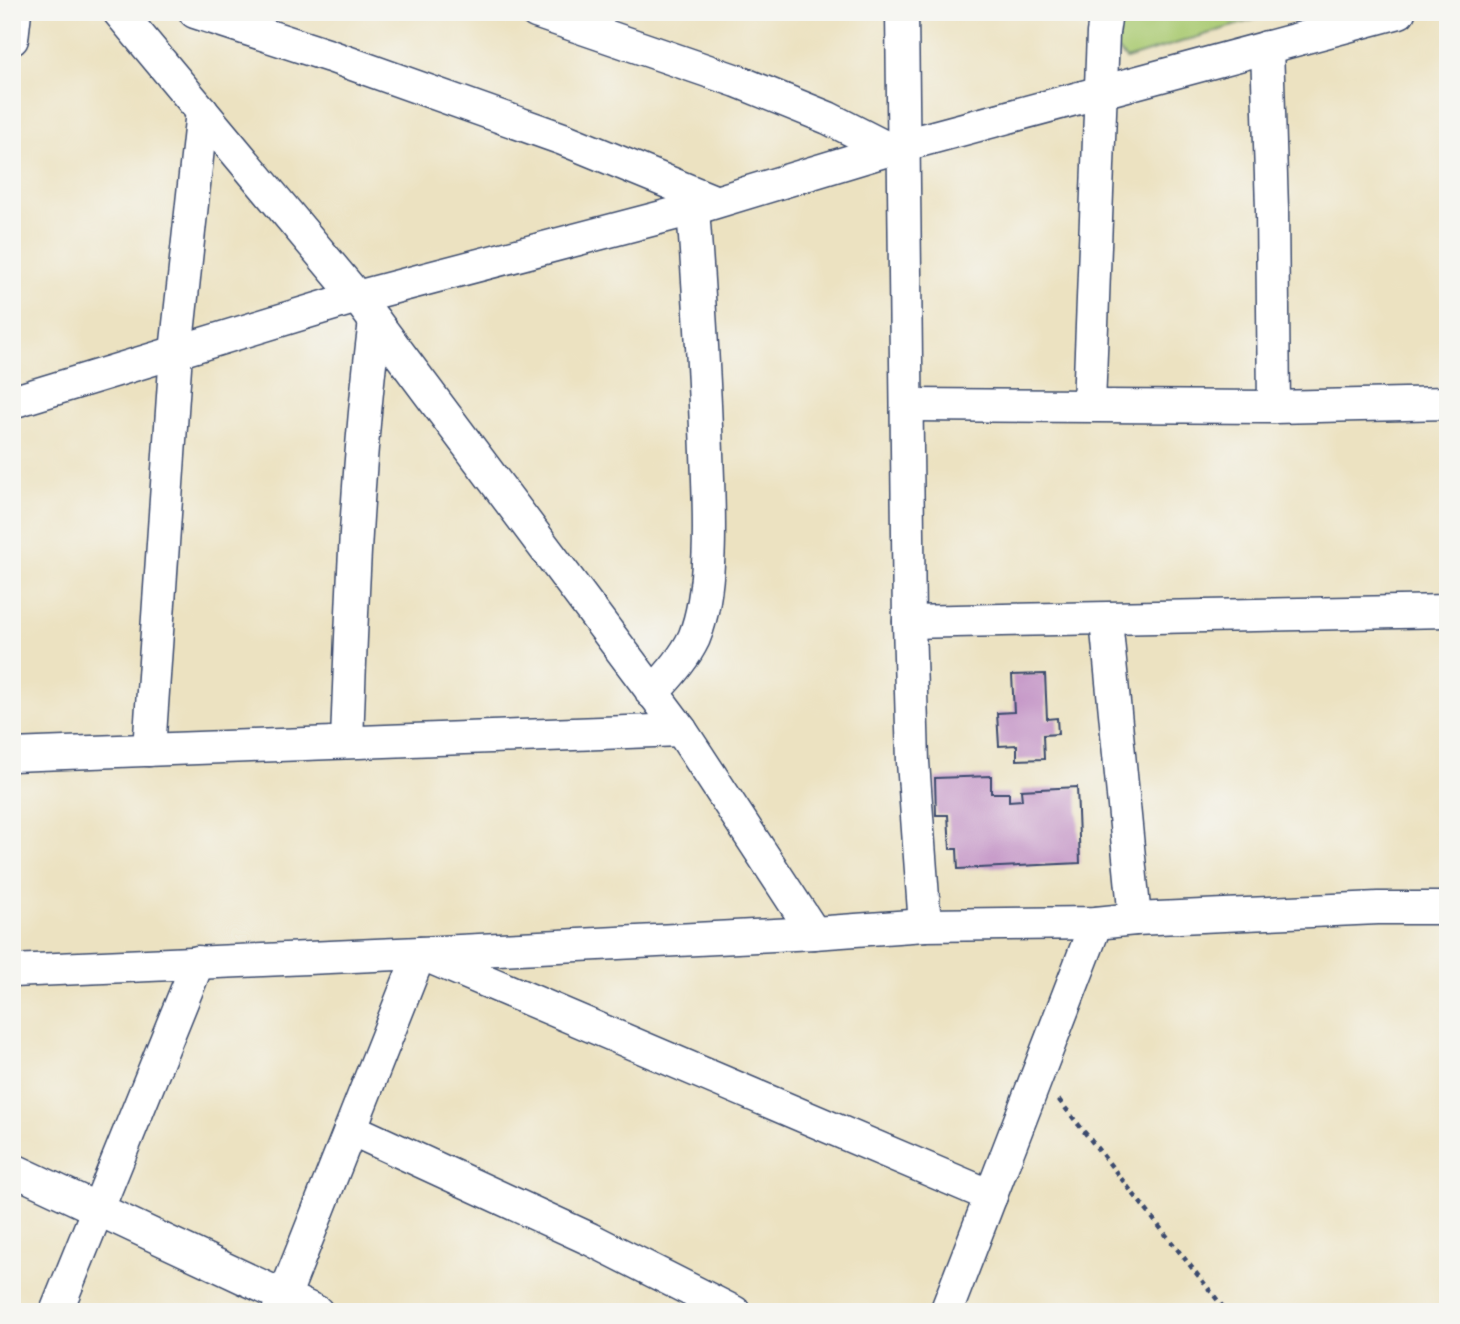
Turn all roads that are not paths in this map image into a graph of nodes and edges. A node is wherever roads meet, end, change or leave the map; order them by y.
1 (15, 12) edge
2 (119, 12) edge
3 (195, 12) edge
4 (536, 12) edge
5 (902, 12) edge
6 (1106, 12) edge
7 (1399, 12) edge
8 (12, 39) edge
9 (1267, 47) junction
10 (1101, 92) junction
11 (202, 111) junction
12 (897, 147) junction
13 (703, 205) junction
14 (366, 309) junction
15 (176, 352) junction
16 (12, 402) edge
17 (1448, 403) edge
18 (909, 405) junction
19 (1089, 405) junction
20 (1274, 407) junction
21 (1448, 611) edge
22 (1106, 620) junction
23 (909, 622) junction
24 (653, 693) junction
25 (681, 730) junction
26 (347, 742) junction
27 (149, 750) junction
28 (12, 755) edge
29 (1448, 908) edge
30 (1135, 919) junction
31 (1096, 923) junction
32 (925, 925) junction
33 (814, 933) junction
34 (420, 953) junction
35 (198, 962) junction
36 (12, 971) edge
37 (351, 1129) junction
38 (12, 1169) edge
39 (991, 1196) junction
40 (97, 1207) junction
41 (281, 1304) edge
42 (56, 1312) edge
43 (317, 1312) edge
44 (734, 1312) edge
45 (946, 1312) edge

1 - 8 street
2 - 11 street
3 - 13 street
4 - 12 street
5 - 12 street
6 - 10 street
7 - 9 street
9 - 10 street
9 - 20 street
10 - 12 street
10 - 19 street
11 - 14 street
11 - 15 street
12 - 13 street
12 - 18 street
13 - 14 street
13 - 24 street
14 - 15 street
14 - 24 street
14 - 26 street
15 - 16 street
15 - 27 street
17 - 20 street
18 - 19 street
18 - 23 street
19 - 20 street
21 - 22 street
22 - 23 street
22 - 30 street
23 - 32 street
24 - 25 street
25 - 26 street
25 - 33 street
26 - 27 street
27 - 28 street
29 - 30 street
30 - 31 street
31 - 32 street
31 - 39 street
32 - 33 street
33 - 34 street
34 - 35 street
34 - 37 street
34 - 39 street
35 - 36 street
35 - 40 street
37 - 41 street
37 - 44 street
38 - 40 street
39 - 45 street
40 - 41 street
40 - 42 street
41 - 43 street

